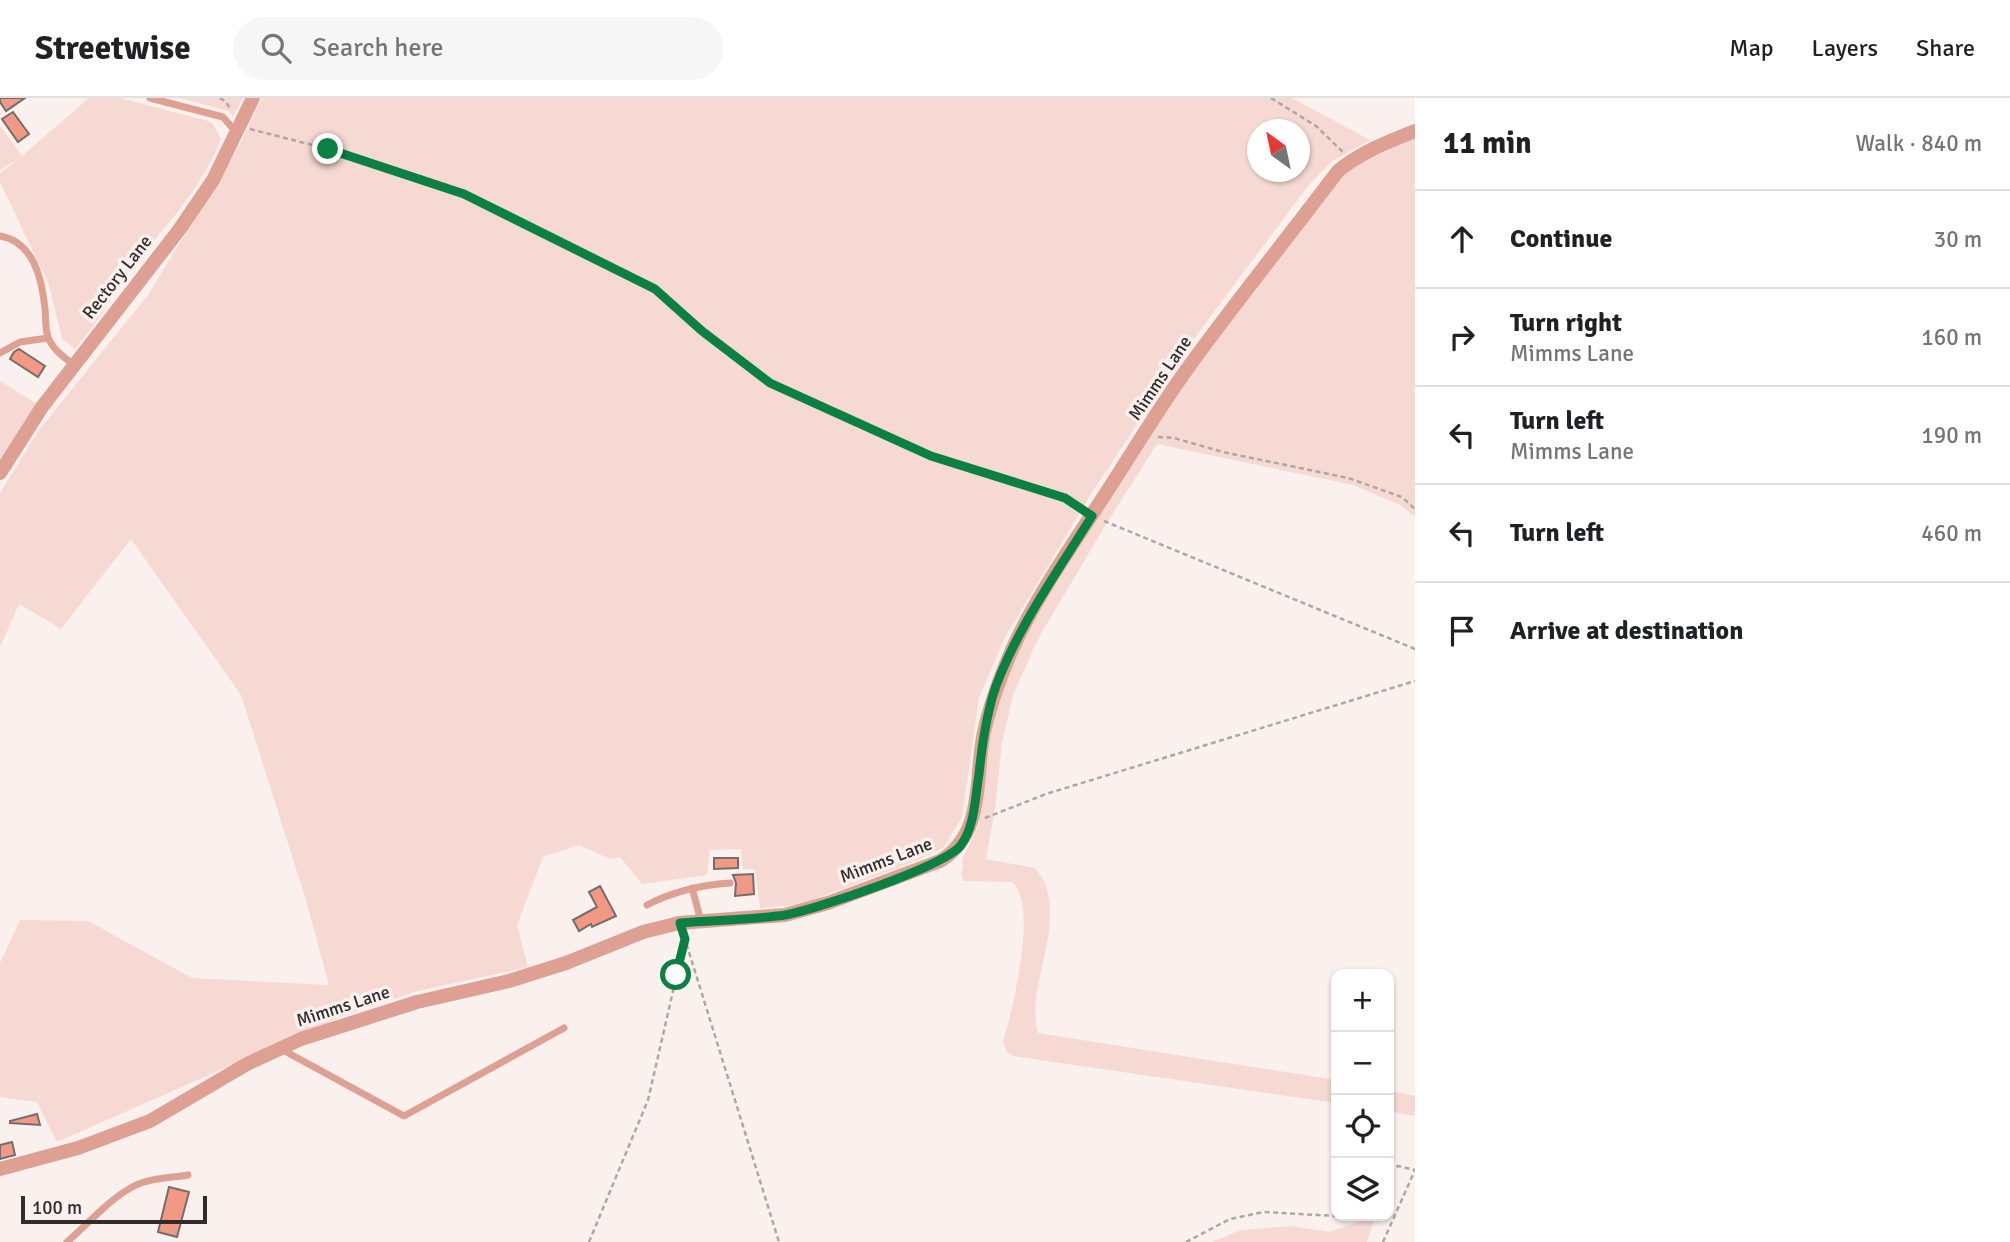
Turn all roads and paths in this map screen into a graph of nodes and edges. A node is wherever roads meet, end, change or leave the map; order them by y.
1 (150, 98) edge
2 (253, 98) edge
3 (1271, 98) edge
4 (239, 127) junction
5 (1415, 131) edge
6 (1352, 160) junction
7 (0, 236) edge
8 (48, 338) junction
9 (0, 353) edge
10 (74, 365) junction
11 (1152, 443) dead end
12 (0, 472) edge
13 (1415, 509) edge
14 (1092, 516) junction
15 (1415, 649) edge
16 (1415, 681) edge
17 (988, 807) dead end
18 (988, 817) junction
19 (972, 823) junction
20 (730, 883) dead end
21 (692, 888) junction
22 (647, 905) dead end
23 (701, 921) junction
24 (680, 923) junction
25 (685, 939) junction
26 (564, 1028) dead end
27 (280, 1049) junction
28 (1394, 1168) edge
29 (0, 1169) edge
30 (1415, 1170) edge
31 (188, 1175) dead end
32 (1331, 1216) edge
33 (67, 1242) edge
34 (589, 1242) edge
35 (779, 1242) edge
36 (1186, 1242) edge
37 (1383, 1242) edge

1 - 4 lane
2 - 4 street, Rectory Lane
3 - 6 path
4 - 10 street, Rectory Lane
4 - 14 path
5 - 6 street, Mimms Lane
6 - 14 street, Mimms Lane
7 - 8 lane
8 - 9 lane
8 - 10 lane
10 - 12 street, Rectory Lane
11 - 13 path
14 - 15 path
14 - 19 street, Mimms Lane
16 - 18 path
17 - 18 path
18 - 19 path
19 - 23 street, Mimms Lane
20 - 21 lane
21 - 22 lane
21 - 23 lane
23 - 24 street, Mimms Lane
24 - 25 path
24 - 27 street, Mimms Lane
25 - 34 path
25 - 35 path
26 - 27 lane
27 - 29 street, Mimms Lane
28 - 30 path
30 - 37 path
31 - 33 lane
32 - 36 path

